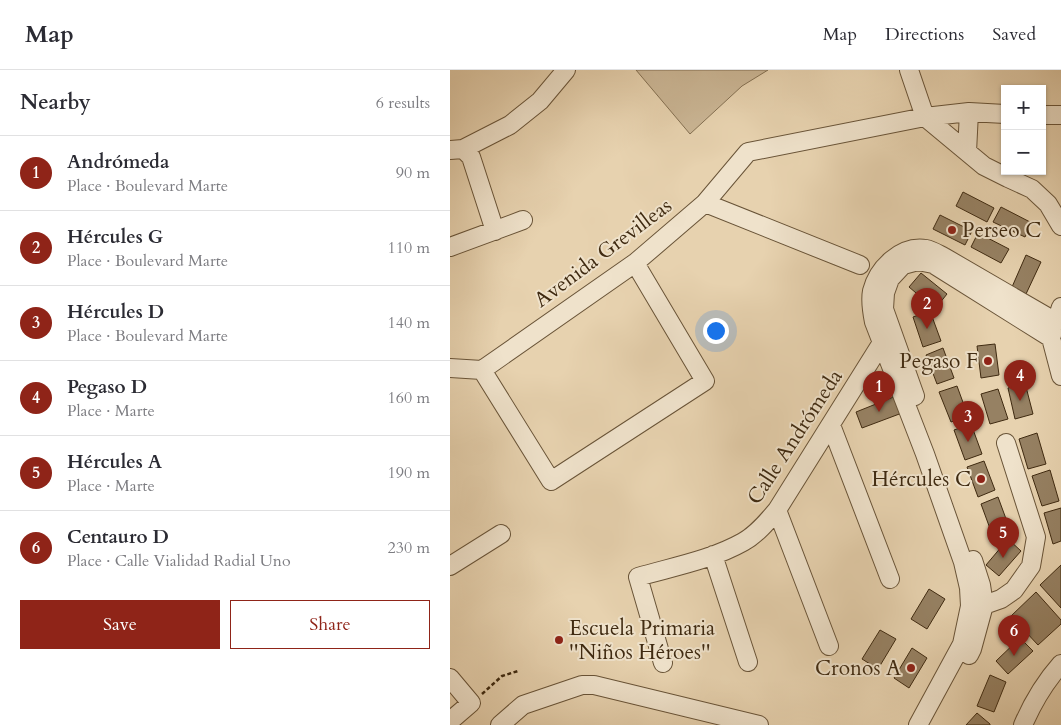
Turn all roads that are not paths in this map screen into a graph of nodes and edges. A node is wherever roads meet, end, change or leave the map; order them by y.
1 (566, 70) edge
2 (909, 70) edge
3 (968, 112) junction
4 (1001, 114) edge
5 (1061, 115) edge
6 (1046, 116) edge
7 (925, 117) junction
8 (457, 149) edge
9 (967, 152) junction
10 (705, 203) junction
11 (522, 220) dead end
12 (1061, 226) edge
13 (496, 231) junction
14 (450, 247) edge
15 (635, 263) junction
16 (860, 265) dead end
17 (1056, 323) edge
18 (888, 341) junction
19 (450, 368) edge
20 (482, 370) junction
21 (1061, 376) edge
22 (831, 425) junction
23 (1006, 443) dead end
24 (776, 510) junction
25 (501, 534) dead end
26 (713, 555) junction
27 (450, 566) edge
28 (890, 578) dead end
29 (977, 606) junction
30 (829, 646) dead end
31 (748, 662) dead end
32 (663, 663) dead end
33 (1061, 664) edge
34 (450, 678) edge
35 (450, 721) edge
36 (500, 725) edge
37 (759, 725) edge
38 (918, 725) edge
39 (930, 725) edge
40 (1022, 725) edge

1 - 8 street
2 - 7 street
3 - 4 street, Avenida Grevilleas
3 - 7 street, Avenida Grevilleas
3 - 9 street
5 - 6 street
7 - 9 street
7 - 10 street, Avenida Grevilleas
8 - 13 street
9 - 12 street
10 - 15 street, Avenida Grevilleas
10 - 16 street
11 - 13 street
13 - 14 street
15 - 20 street, Avenida Grevilleas
15 - 20 street
17 - 18 street
17 - 21 street
18 - 22 street, Calle Andrómeda
18 - 29 street
19 - 20 street
22 - 24 street, Calle Andrómeda
22 - 28 street
23 - 29 street
24 - 26 street, Calle Andrómeda
24 - 30 street
25 - 27 street
26 - 31 street
26 - 32 street, Calle Andrómeda
29 - 38 street
29 - 39 street
33 - 40 street
34 - 35 street
36 - 37 street

